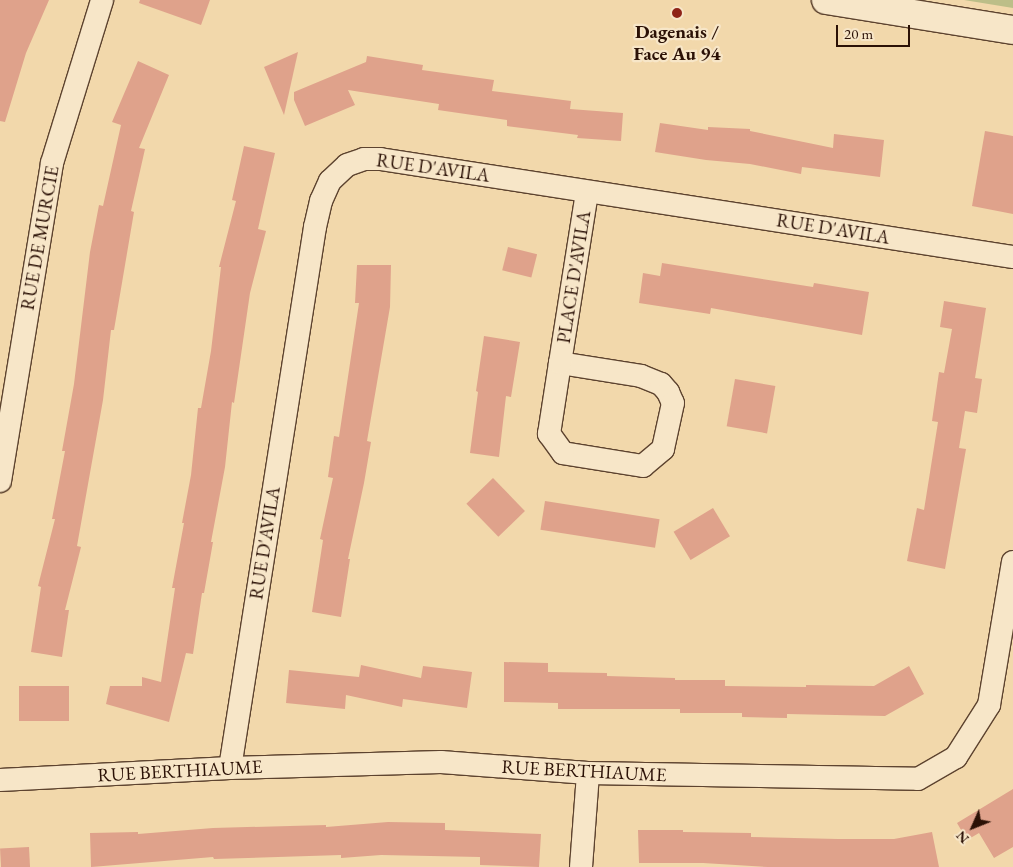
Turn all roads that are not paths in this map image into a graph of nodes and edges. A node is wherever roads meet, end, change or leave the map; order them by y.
1 (102, 0) edge
2 (826, 0) edge
3 (1013, 30) edge
4 (587, 192) junction
5 (1013, 257) edge
6 (560, 363) junction
7 (0, 481) edge
8 (1013, 562) edge
9 (230, 768) junction
10 (588, 773) junction
11 (0, 780) edge
12 (581, 867) edge

1 - 7 street, RUE DE MURCIE
2 - 3 main road
4 - 5 street, RUE D'AVILA
4 - 6 street, PLACE D'AVILA
4 - 9 street, RUE D'AVILA
6 - 6 street, PLACE D'AVILA
8 - 10 street, RUE BERTHIAUME
9 - 10 street, RUE BERTHIAUME
9 - 11 street, RUE BERTHIAUME
10 - 12 street

